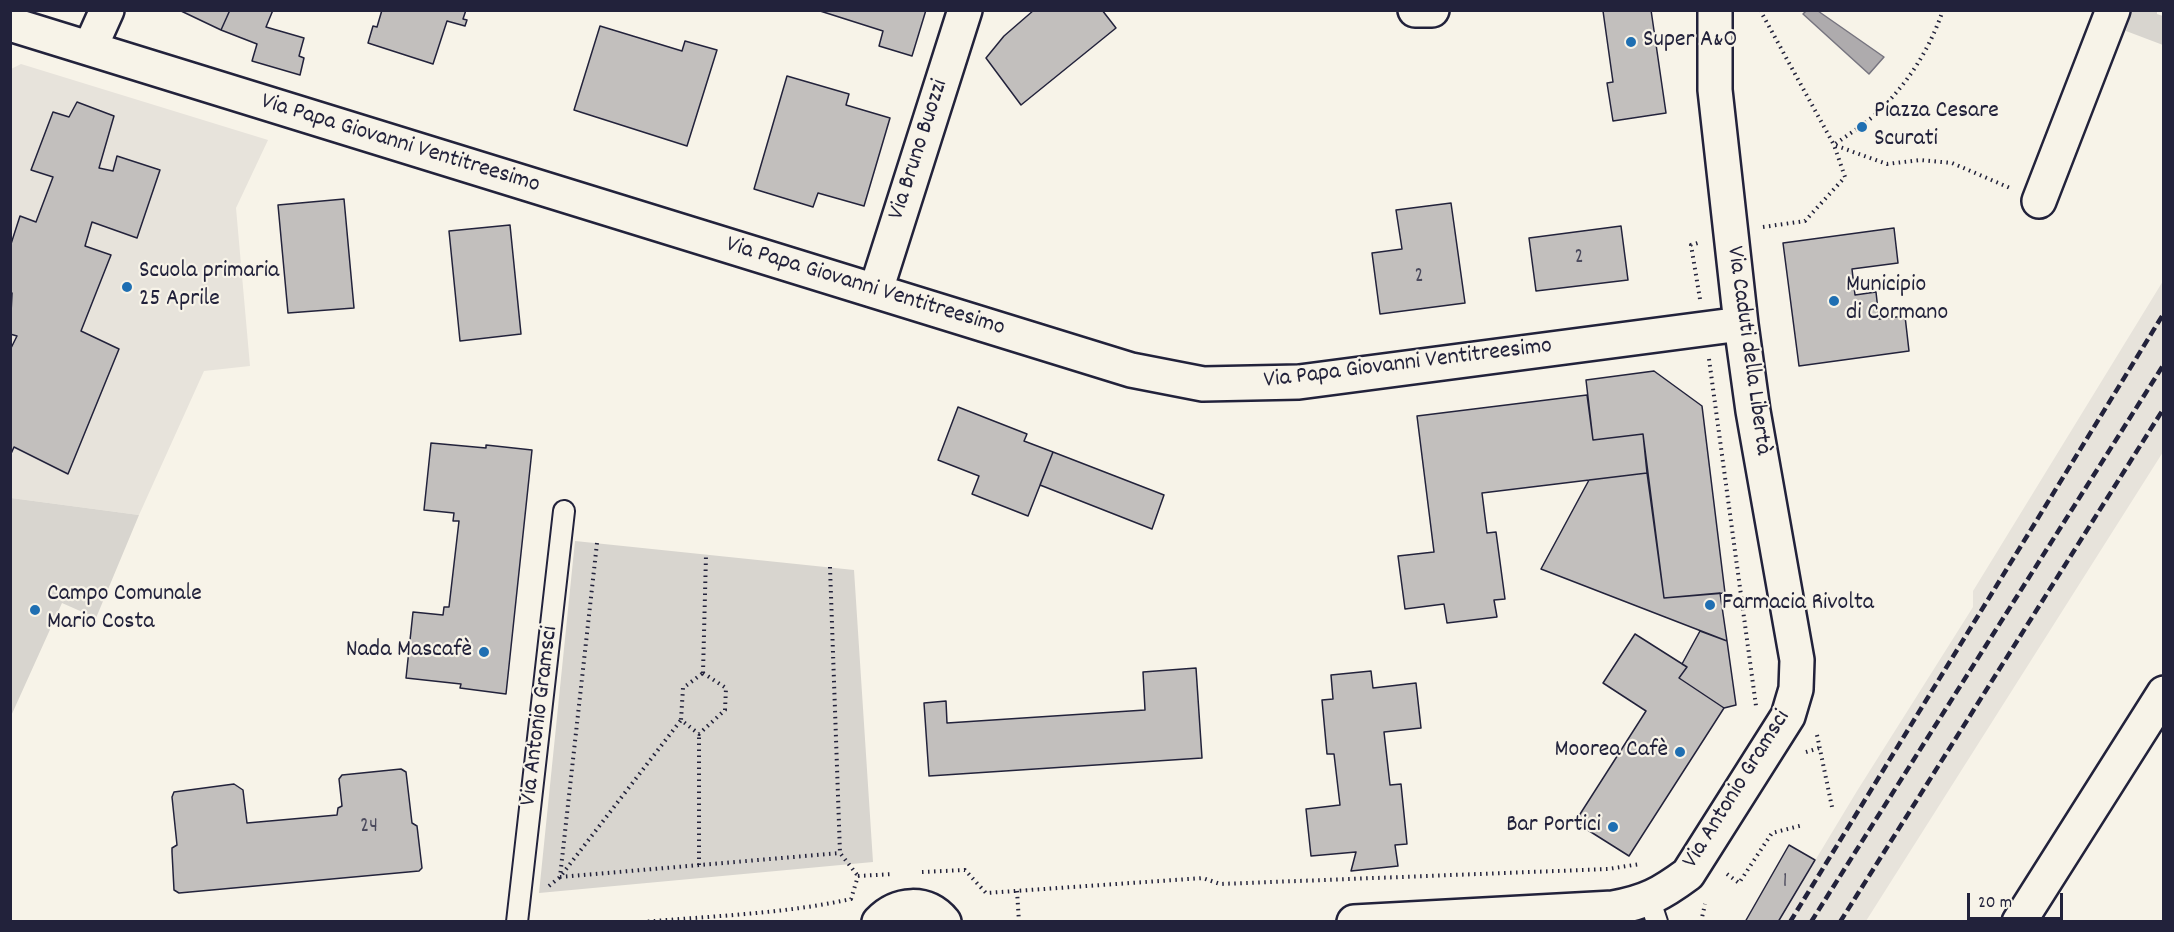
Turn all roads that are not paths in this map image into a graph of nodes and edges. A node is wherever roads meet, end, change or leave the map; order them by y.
1 (107, 10) edge
2 (964, 10) edge
3 (1415, 10) edge
4 (1432, 10) edge
5 (1715, 10) edge
6 (2113, 10) edge
7 (16, 30) edge
8 (90, 48) junction
9 (2039, 201) road end
10 (876, 290) junction
11 (1741, 324) junction
12 (564, 511) dead end
13 (1796, 689) joint
14 (2163, 693) edge
15 (1653, 910) edge
16 (518, 915) edge
17 (879, 921) edge
18 (944, 921) edge
19 (1353, 921) edge
20 (2019, 921) edge

1 - 8 street
2 - 10 street, Via Bruno Buozzi
3 - 4 street
5 - 11 street, Via Caduti della Libertà
6 - 9 street
7 - 8 street, Via Papa Giovanni Ventitreesimo
8 - 10 street, Via Papa Giovanni Ventitreesimo
10 - 11 street, Via Papa Giovanni Ventitreesimo
11 - 13 street, Via Caduti della Libertà
12 - 16 lane, Via Antonio Gramsci
13 - 15 street, Via Antonio Gramsci
14 - 20 street
15 - 19 street, Via Antonio Gramsci
17 - 18 street

